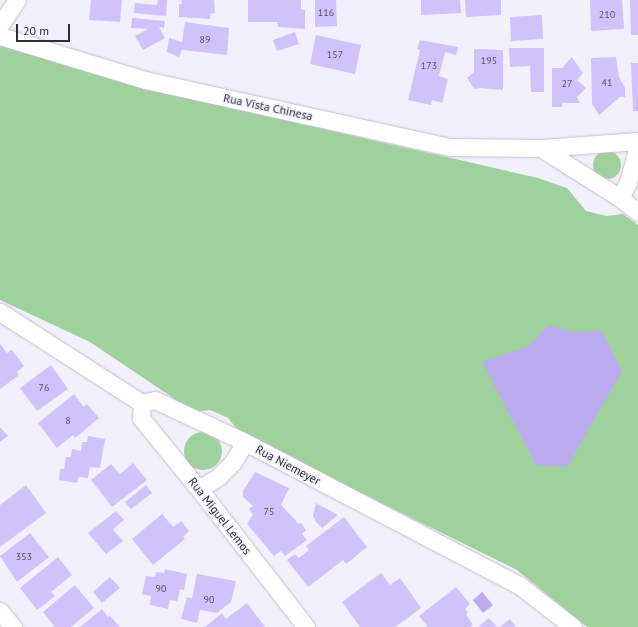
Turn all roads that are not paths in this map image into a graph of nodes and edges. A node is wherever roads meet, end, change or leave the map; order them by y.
1 (17, 0) edge
2 (0, 25) edge
3 (0, 36) edge
4 (637, 141) edge
5 (540, 148) junction
6 (620, 198) junction
7 (638, 212) edge
8 (0, 312) edge
9 (142, 403) junction
10 (245, 442) junction
11 (199, 489) junction
12 (0, 611) edge
13 (13, 627) edge
14 (306, 627) edge
15 (573, 627) edge

1 - 2 street
3 - 5 street, Rua Vista Chinesa
4 - 5 street, Rua Vista Chinesa
4 - 6 street
5 - 6 street
6 - 7 street
8 - 9 street
9 - 10 street, Rua Niemeyer
9 - 11 street, Rua Miguel Lemos
10 - 11 street
10 - 15 street, Rua Niemeyer
11 - 14 street, Rua Miguel Lemos
12 - 13 street

